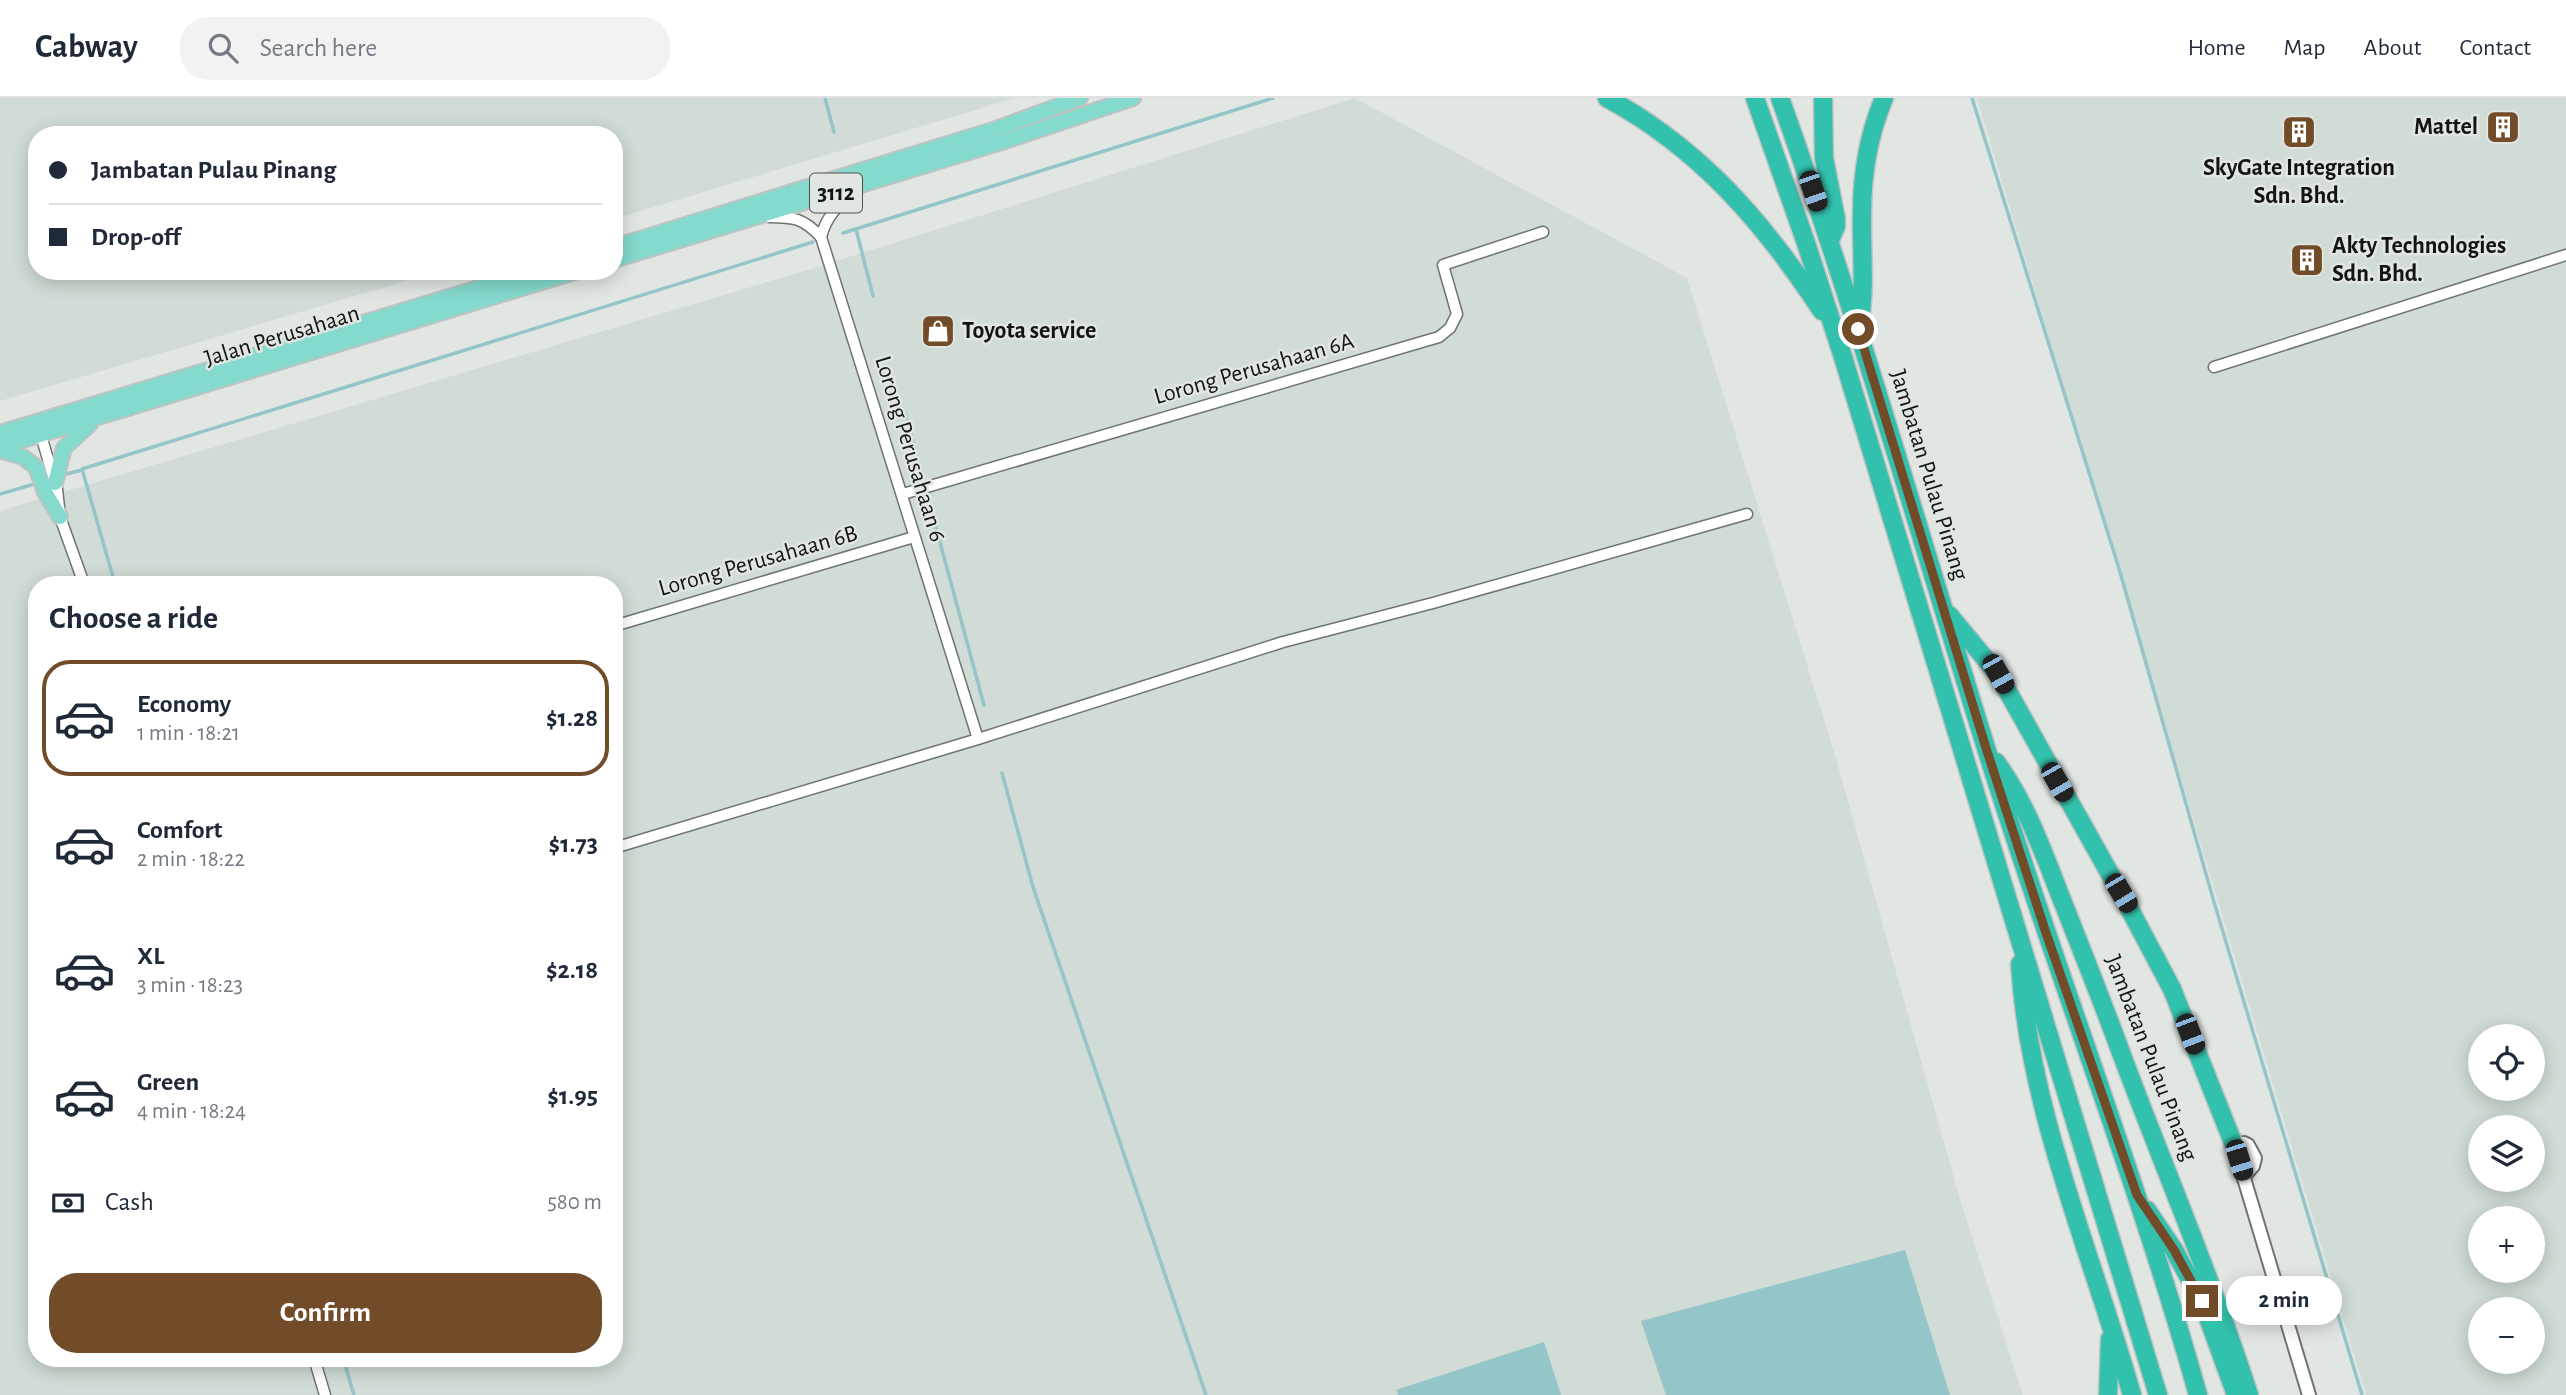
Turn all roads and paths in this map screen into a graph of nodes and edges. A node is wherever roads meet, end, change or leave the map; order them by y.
1 (1080, 98) edge
2 (1133, 98) edge
3 (1607, 98) edge
4 (1755, 98) edge
5 (1780, 98) edge
6 (1824, 98) edge
7 (1884, 98) edge
8 (863, 185) junction
9 (758, 217) junction
10 (1543, 232) dead end
11 (821, 237) junction
12 (1830, 240) junction
13 (623, 244) edge
14 (2566, 255) edge
15 (623, 257) edge
16 (506, 280) edge
17 (548, 280) edge
18 (1833, 328) junction
19 (1858, 329) junction
20 (2214, 367) dead end
21 (97, 419) junction
22 (39, 429) junction
23 (0, 433) edge
24 (0, 449) edge
25 (48, 463) junction
26 (53, 488) junction
27 (903, 494) junction
28 (1747, 514) dead end
29 (60, 517) joint
30 (914, 537) junction
31 (81, 576) edge
32 (1944, 610) junction
33 (623, 623) edge
34 (978, 739) junction
35 (1986, 748) junction
36 (623, 845) edge
37 (2018, 933) junction
38 (2234, 1145) joint
39 (2137, 1195) junction
40 (2111, 1329) junction
41 (317, 1367) edge
42 (325, 1395) edge
43 (2108, 1395) edge
44 (2132, 1395) edge
45 (2158, 1395) edge
46 (2198, 1395) edge
47 (2236, 1395) edge
48 (2249, 1395) edge
49 (2309, 1395) edge

1 - 13 main road, 3112
2 - 8 main road, 3112
3 - 18 highway
4 - 18 highway, Jambatan Pulau Pinang
5 - 12 highway, Jambatan Pulau Pinang
6 - 12 highway
7 - 19 highway
8 - 9 main road, 3112
8 - 11 street
9 - 11 street
9 - 15 main road, 3112
10 - 27 street, Lorong Perusahaan 6A
11 - 27 street, Lorong Perusahaan 6
12 - 19 highway, Jambatan Pulau Pinang
14 - 20 street
16 - 22 main road, Jalan Perusahaan
17 - 21 main road, Jalan Perusahaan
18 - 37 highway, Jambatan Pulau Pinang
19 - 32 highway, Jambatan Pulau Pinang
21 - 22 main road, Jalan Perusahaan
21 - 25 main road
22 - 23 main road, Jalan Perusahaan
22 - 24 main road, Jalan Perusahaan
22 - 25 street
24 - 25 main road
25 - 26 main road
25 - 26 main road
26 - 29 main road
27 - 30 street, Lorong Perusahaan 6
28 - 34 street
29 - 31 street
30 - 33 street, Lorong Perusahaan 6B
30 - 34 street, Lorong Perusahaan 6
32 - 35 highway, Jambatan Pulau Pinang
32 - 38 highway
34 - 36 street
35 - 39 highway, Jambatan Pulau Pinang
35 - 48 highway, Jambatan Pulau Pinang
37 - 40 highway
37 - 45 highway, Jambatan Pulau Pinang
38 - 49 street
39 - 46 highway, Jambatan Pulau Pinang
39 - 47 highway
40 - 43 highway
40 - 44 highway
41 - 42 street

